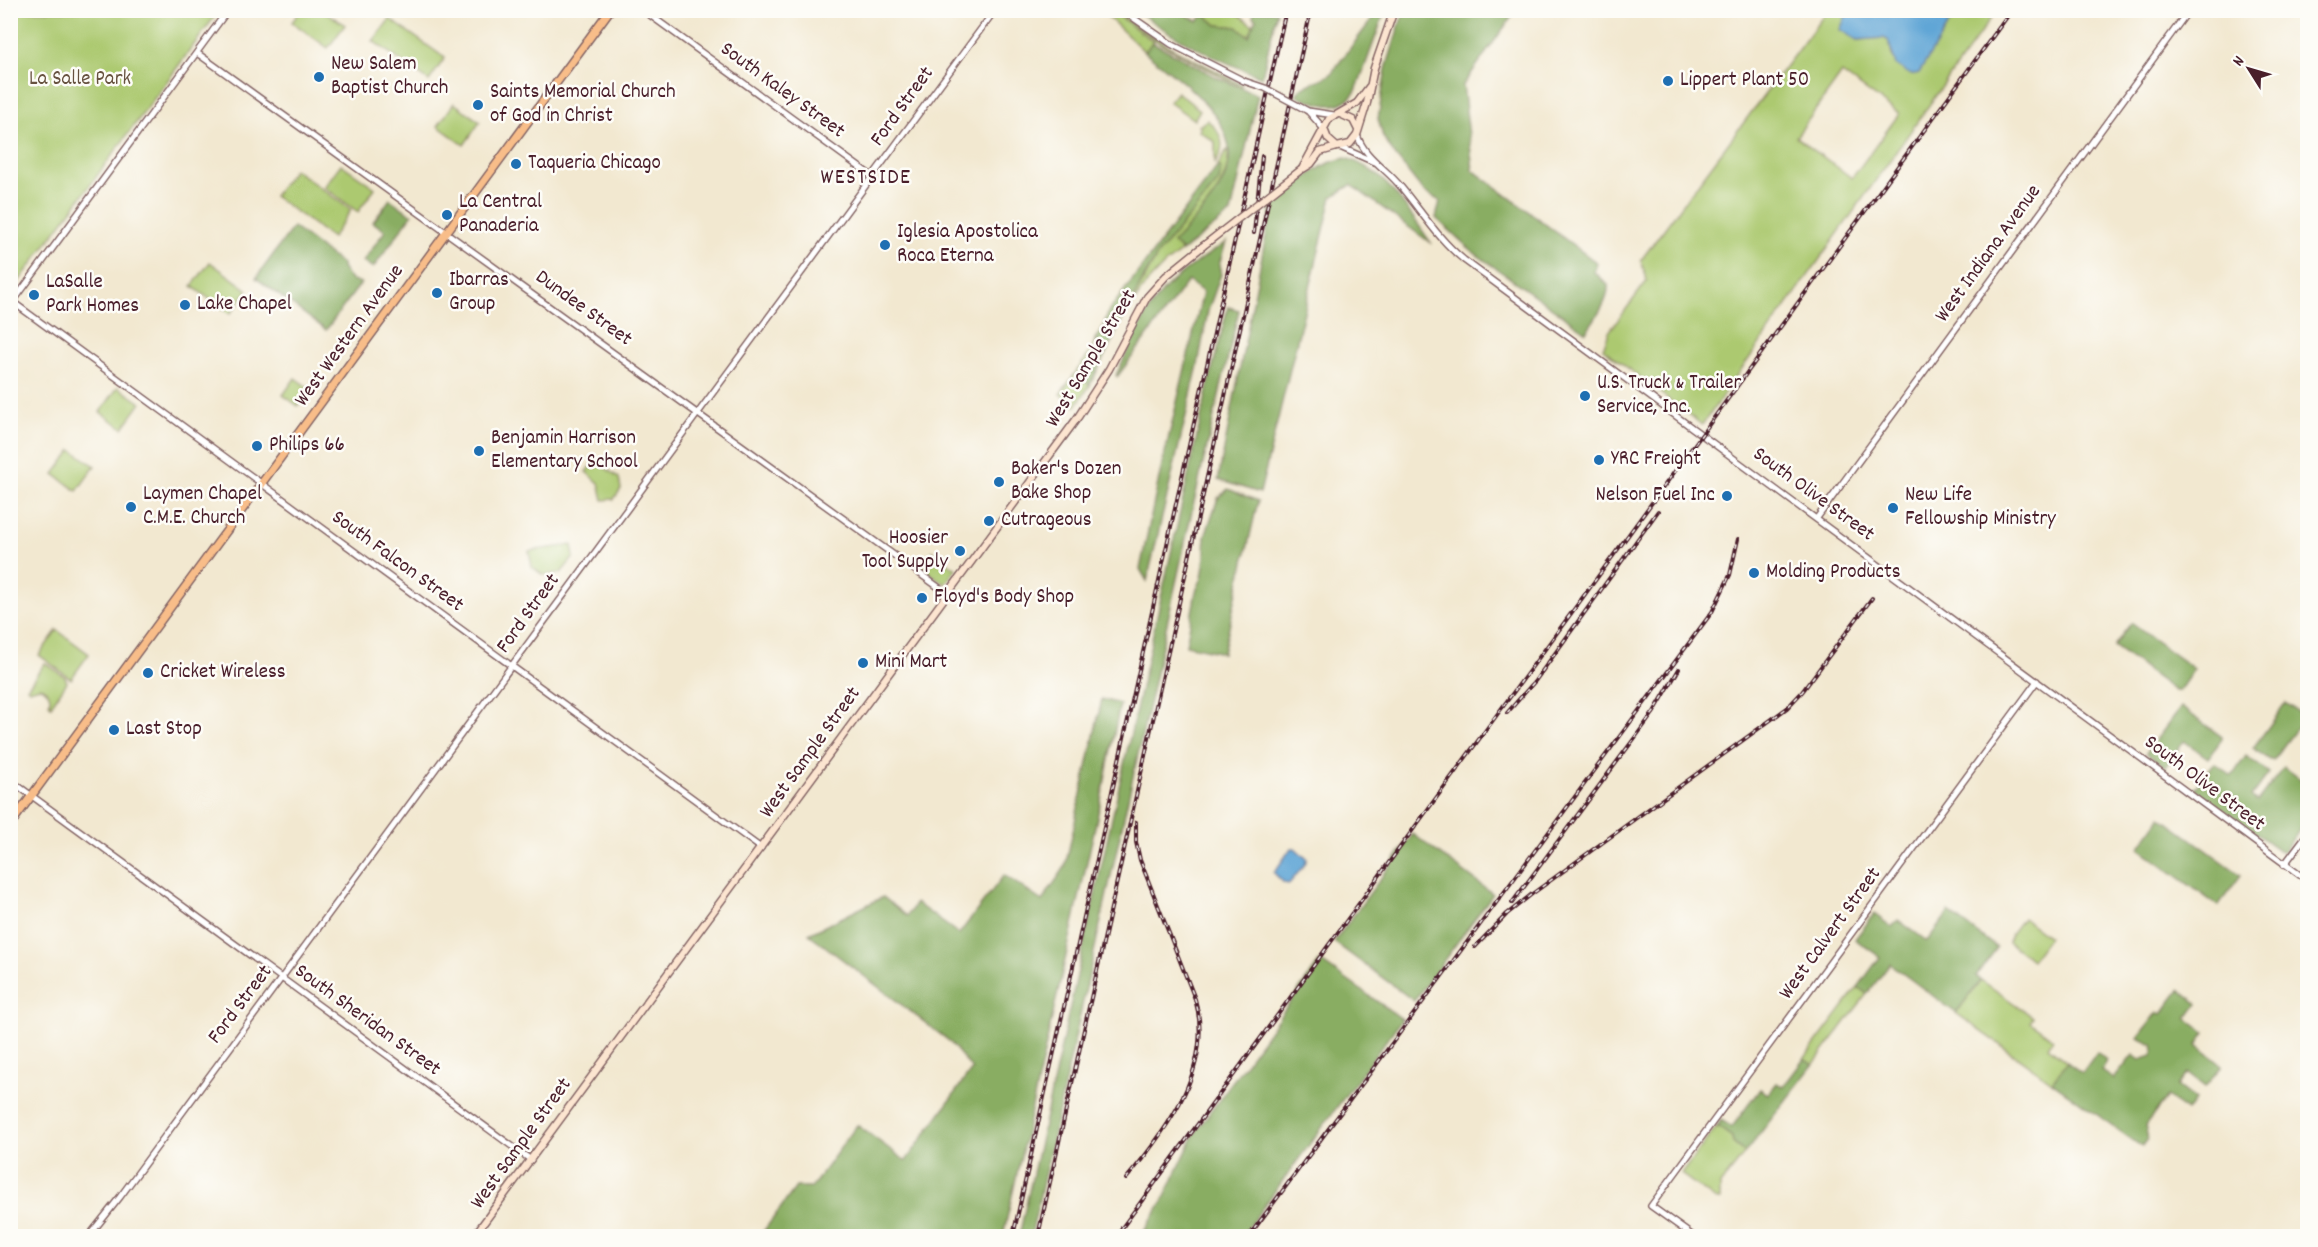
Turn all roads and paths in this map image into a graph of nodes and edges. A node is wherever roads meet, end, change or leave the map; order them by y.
1 (228, 10) edge
2 (610, 10) edge
3 (643, 10) edge
4 (995, 10) edge
5 (1122, 10) edge
6 (1394, 10) edge
7 (2189, 10) edge
8 (197, 53) junction
9 (1369, 86) junction
10 (1308, 111) junction
11 (1336, 114) junction
12 (1324, 129) junction
13 (1358, 132) junction
14 (1339, 147) junction
15 (1374, 162) junction
16 (1302, 169) junction
17 (873, 177) junction
18 (447, 231) junction
19 (12, 302) edge
20 (698, 413) junction
21 (262, 484) junction
22 (1817, 518) junction
23 (948, 594) junction
24 (511, 666) junction
25 (2037, 681) junction
26 (10, 780) edge
27 (32, 796) junction
28 (10, 825) edge
29 (2307, 833) edge
30 (760, 848) junction
31 (2284, 865) junction
32 (2307, 881) edge
33 (281, 979) junction
34 (531, 1160) junction
35 (89, 1236) edge
36 (474, 1236) edge
37 (1694, 1236) edge

1 - 8 street
2 - 18 main road, West Western Avenue
3 - 17 street, South Kaley Street
4 - 17 street, Ford Street
5 - 10 street, bridge
6 - 9 main road
7 - 22 street, West Indiana Avenue
8 - 18 street, Dundee Street
8 - 19 street
9 - 11 main road
9 - 13 main road
10 - 11 street
10 - 12 street
11 - 12 main road
11 - 13 main road
12 - 14 main road
12 - 16 main road, West Sample Street
13 - 14 main road
13 - 15 street, South Olive Street
14 - 15 street, South Olive Street
14 - 16 main road, West Sample Street
15 - 22 street, South Olive Street
16 - 23 main road, West Sample Street, bridge
17 - 20 street, Ford Street
18 - 20 street, Dundee Street
18 - 21 main road, West Western Avenue
19 - 21 street, South Falcon Street
20 - 23 street, Dundee Street
20 - 24 street, Ford Street
21 - 24 street, South Falcon Street
21 - 27 main road, West Western Avenue
22 - 25 street, South Olive Street
23 - 30 main road, West Sample Street
24 - 30 street, South Falcon Street
24 - 33 street, Ford Street
25 - 31 street, South Olive Street
25 - 37 street, West Calvert Street
26 - 27 street, South Sheridan Street
27 - 28 main road, West Western Avenue
27 - 33 street, South Sheridan Street
29 - 31 street
30 - 34 main road, West Sample Street
31 - 32 street, South Olive Street
33 - 34 street, South Sheridan Street
33 - 35 street, Ford Street
34 - 36 main road, West Sample Street

